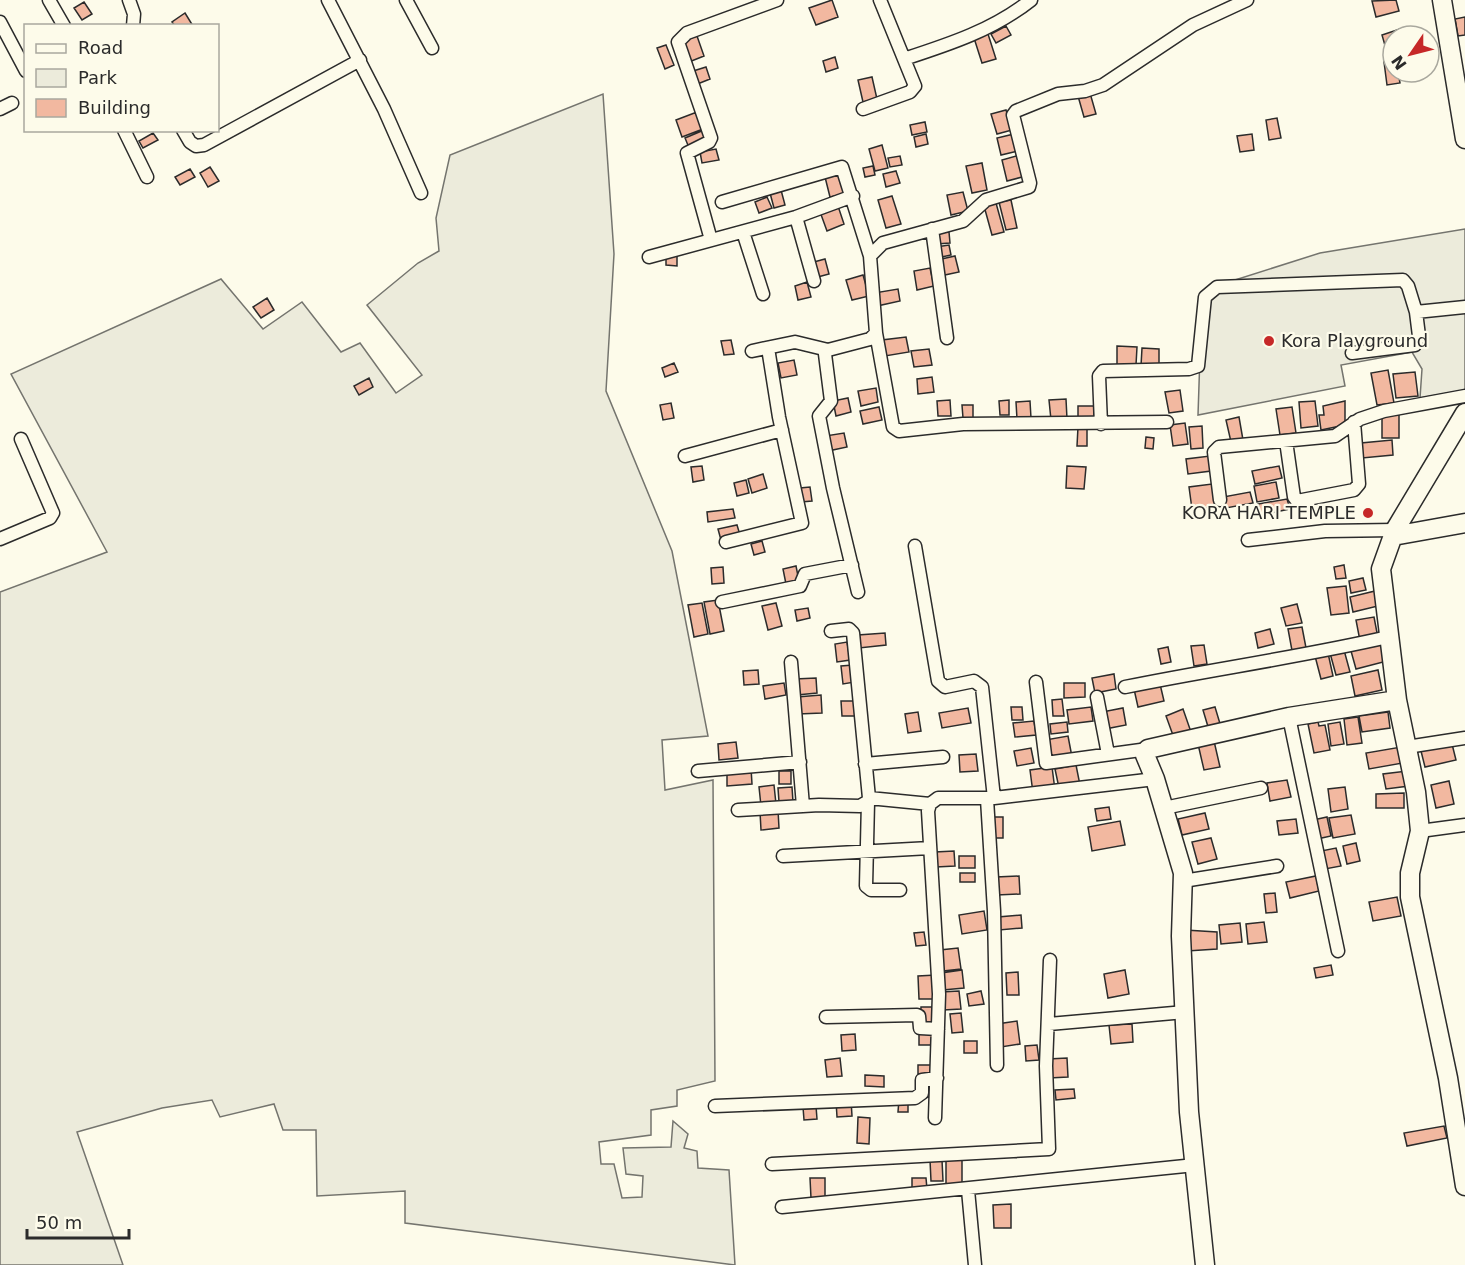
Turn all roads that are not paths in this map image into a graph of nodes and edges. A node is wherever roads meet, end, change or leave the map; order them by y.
1 (49, 0) edge
2 (129, 0) edge
3 (328, 0) edge
4 (406, 0) edge
5 (777, 0) edge
6 (880, 0) edge
7 (1031, 0) edge
8 (1247, 0) edge
9 (1442, 0) edge
10 (0, 22) edge
11 (63, 24) edge
12 (133, 24) edge
13 (432, 48) dead end
14 (904, 58) junction
15 (360, 60) junction
16 (24, 67) edge
17 (12, 103) dead end
18 (863, 109) dead end
19 (0, 110) edge
20 (125, 132) edge
21 (184, 132) edge
22 (1465, 139) edge
23 (147, 177) dead end
24 (421, 193) dead end
25 (853, 196) junction
26 (722, 202) dead end
27 (796, 217) junction
28 (932, 229) junction
29 (742, 232) junction
30 (711, 240) junction
31 (649, 256) dead end
32 (870, 256) junction
33 (814, 280) dead end
34 (763, 294) dead end
35 (1465, 307) edge
36 (1416, 312) junction
37 (876, 333) junction
38 (947, 338) dead end
39 (768, 348) junction
40 (828, 350) junction
41 (752, 351) dead end
42 (1352, 353) dead end
43 (1465, 396) edge
44 (1465, 413) edge
45 (1167, 422) dead end
46 (1354, 422) junction
47 (1101, 424) junction
48 (782, 430) junction
49 (21, 439) dead end
50 (1286, 441) junction
51 (685, 456) dead end
52 (1220, 500) dead end
53 (1465, 523) edge
54 (1394, 533) junction
55 (0, 539) edge
56 (1248, 540) dead end
57 (726, 542) dead end
58 (915, 546) dead end
59 (852, 565) junction
60 (858, 592) dead end
61 (722, 602) dead end
62 (831, 631) dead end
63 (1388, 637) junction
64 (792, 663) dead end
65 (1036, 682) dead end
66 (1125, 687) dead end
67 (1096, 697) dead end
68 (1396, 700) junction
69 (1289, 717) junction
70 (1465, 738) edge
71 (1407, 747) junction
72 (1148, 749) junction
73 (1108, 754) junction
74 (943, 757) dead end
75 (800, 762) junction
76 (865, 764) junction
77 (698, 771) dead end
78 (1155, 779) junction
79 (1261, 788) dead end
80 (991, 799) junction
81 (870, 801) junction
82 (930, 804) junction
83 (803, 806) junction
84 (1164, 808) junction
85 (738, 810) dead end
86 (1465, 825) edge
87 (1420, 831) junction
88 (930, 848) junction
89 (866, 850) junction
90 (783, 856) dead end
91 (1277, 866) dead end
92 (1183, 881) junction
93 (900, 890) dead end
94 (1338, 951) dead end
95 (1050, 960) dead end
96 (1185, 1012) junction
97 (826, 1017) dead end
98 (1049, 1024) junction
99 (938, 1029) junction
100 (997, 1065) dead end
101 (937, 1078) junction
102 (716, 1106) dead end
103 (935, 1118) dead end
104 (1461, 1142) edge
105 (772, 1164) dead end
106 (1195, 1165) junction
107 (1465, 1186) edge
108 (968, 1190) junction
109 (782, 1207) dead end
110 (975, 1265) edge
111 (1206, 1265) edge

1 - 11 street
2 - 12 street
3 - 15 street
4 - 13 street
5 - 30 street
6 - 14 street
7 - 14 street
8 - 28 street
9 - 22 street
10 - 16 street
14 - 18 street
15 - 21 street
15 - 24 street
17 - 19 street
20 - 23 street
25 - 26 street
25 - 27 street
25 - 32 street
27 - 29 street
27 - 33 street
28 - 32 street
28 - 38 street
29 - 30 street
29 - 34 street
30 - 31 street
32 - 37 street
35 - 36 street
36 - 42 street
36 - 47 street
37 - 40 street
37 - 47 street
39 - 40 street
39 - 41 street
39 - 48 street
40 - 59 street
43 - 46 street
44 - 54 street
45 - 47 street
46 - 50 street
46 - 50 street
48 - 51 street
48 - 57 street
49 - 55 street
50 - 52 street
53 - 54 street
54 - 56 street
54 - 63 street
58 - 80 street
59 - 60 street
59 - 61 street
62 - 76 street
63 - 66 street
63 - 68 street
64 - 75 street
65 - 73 street
67 - 73 street
68 - 69 street
68 - 71 street
69 - 72 street
69 - 94 street
70 - 71 street
71 - 87 street
72 - 73 street
72 - 78 street
74 - 76 street
75 - 77 street
75 - 83 street
76 - 81 street
78 - 80 street
78 - 84 street
79 - 84 street
80 - 82 street
80 - 100 street
81 - 82 street
81 - 83 street
81 - 89 street
82 - 88 street
83 - 85 street
84 - 92 street
86 - 87 street
87 - 104 street
88 - 89 street
88 - 99 street
89 - 90 street
89 - 93 street
91 - 92 street
92 - 96 street
95 - 98 street
96 - 98 street
96 - 106 street
97 - 99 street
98 - 105 street
99 - 101 street
101 - 102 street
101 - 103 street
104 - 107 street
106 - 108 street
106 - 111 street
108 - 109 street
108 - 110 street

